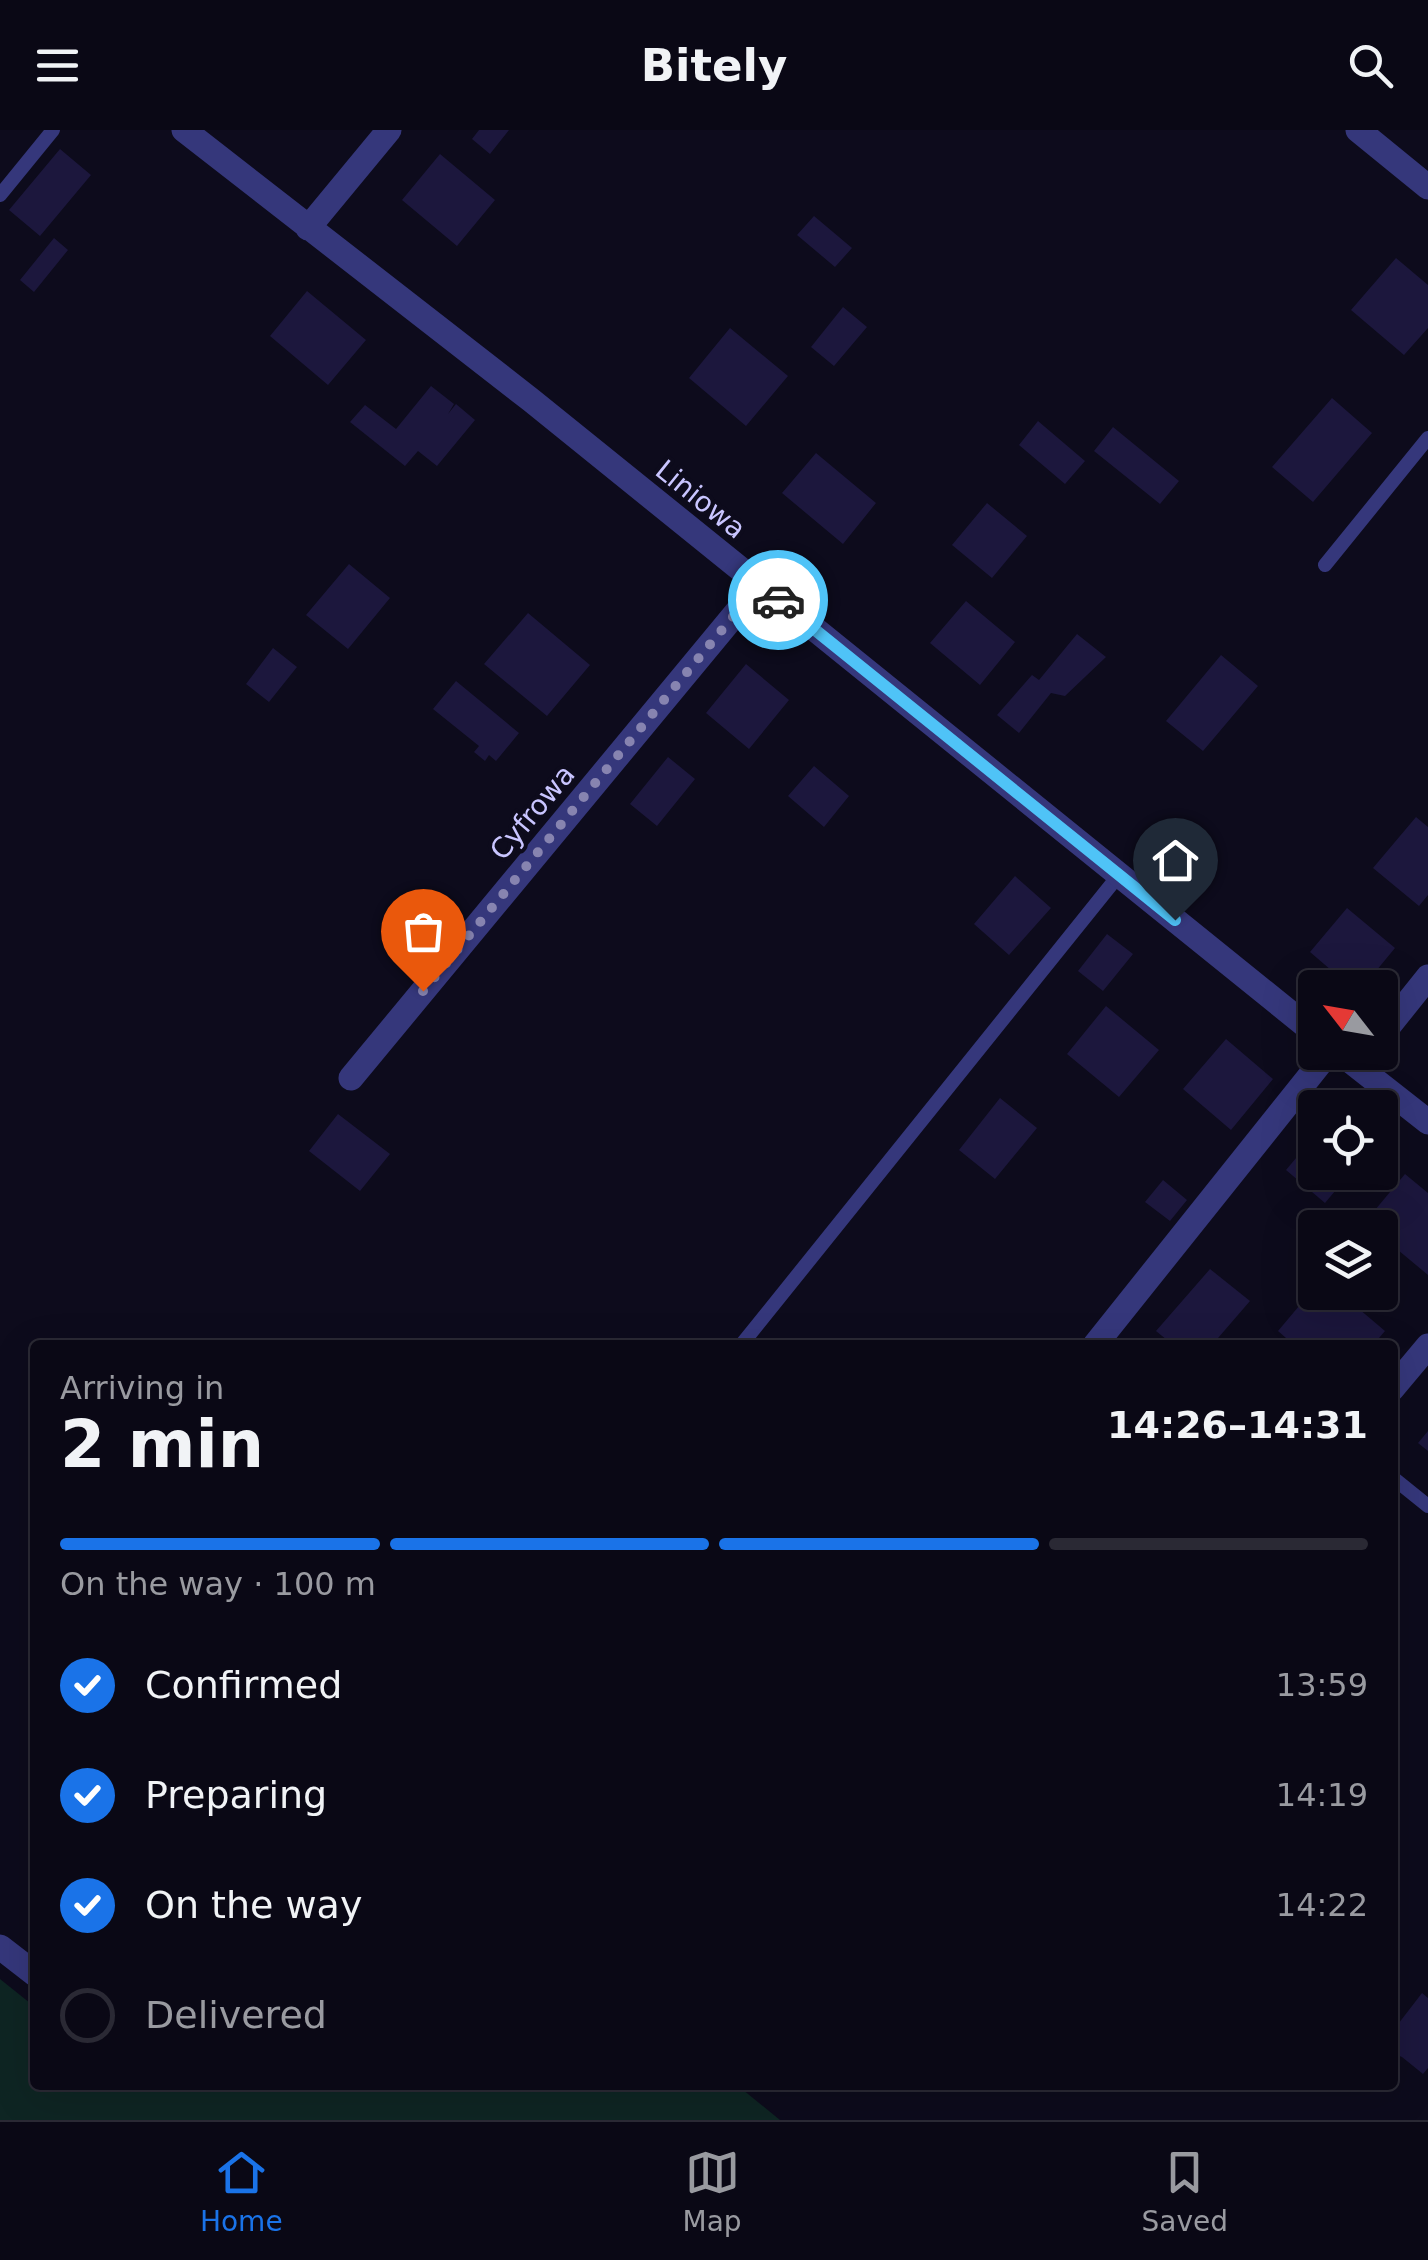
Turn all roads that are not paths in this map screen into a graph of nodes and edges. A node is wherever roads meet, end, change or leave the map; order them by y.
1 (53, 130) edge
2 (184, 130) edge
3 (389, 130) edge
4 (1358, 130) edge
5 (1428, 187) edge
6 (0, 195) edge
7 (308, 228) junction
8 (1428, 438) edge
9 (1325, 565) dead end
10 (760, 584) junction
11 (1118, 875) junction
12 (1428, 977) edge
13 (1398, 1014) edge
14 (1298, 1019) edge
15 (1315, 1070) edge
16 (1369, 1070) edge
17 (351, 1078) dead end
18 (1428, 1122) edge
19 (745, 1340) edge
20 (1099, 1340) edge
21 (1428, 1346) edge
22 (1398, 1382) edge
23 (1398, 1482) edge
24 (1428, 1506) edge
25 (0, 1947) edge
26 (30, 1970) edge

1 - 6 lane
2 - 7 street, Liniowa
3 - 7 street
4 - 5 street
7 - 10 street, Liniowa
8 - 9 lane
10 - 11 street, Liniowa
10 - 17 street, Cyfrowa
11 - 14 street, Liniowa
11 - 19 lane
12 - 13 street
15 - 20 street
16 - 18 street
21 - 22 street
23 - 24 lane
25 - 26 street

